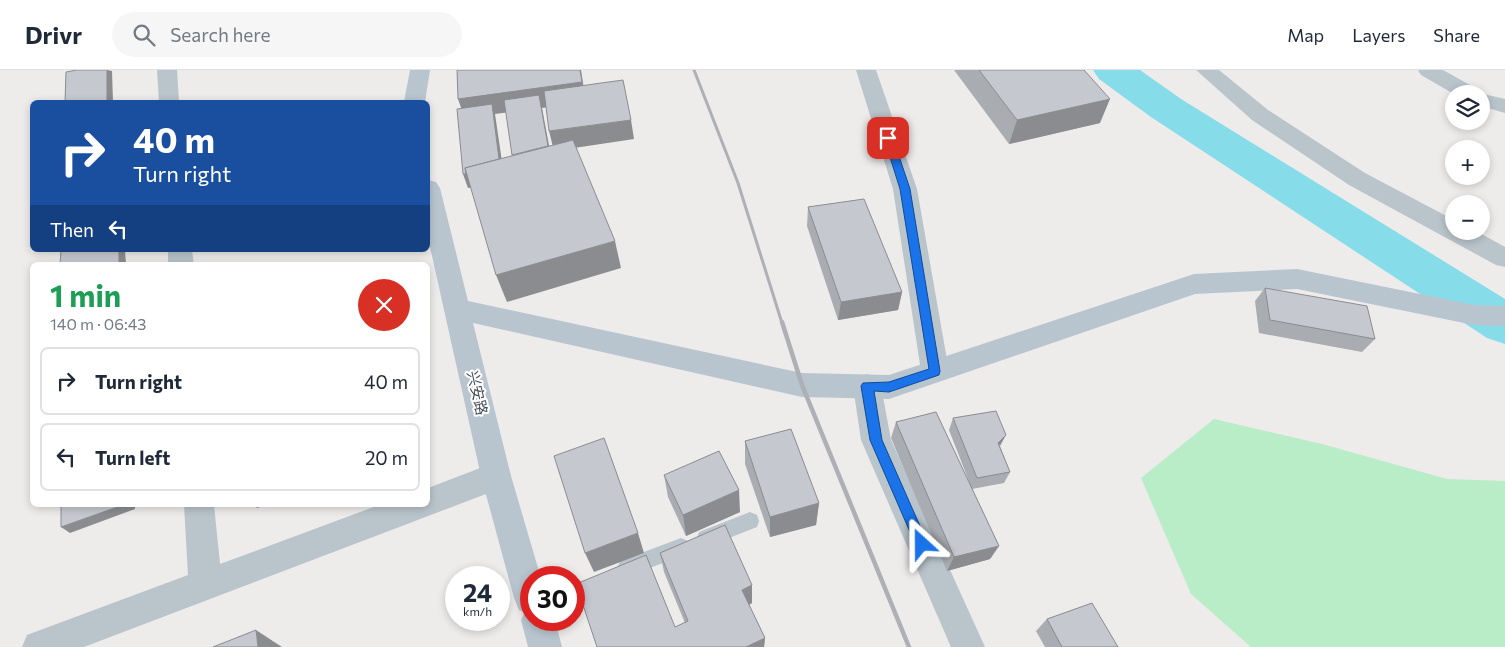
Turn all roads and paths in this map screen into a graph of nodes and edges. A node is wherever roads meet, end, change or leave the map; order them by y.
1 (167, 70) edge
2 (420, 70) edge
3 (866, 70) edge
4 (1206, 70) edge
5 (1428, 70) edge
6 (1453, 85) edge
7 (169, 100) edge
8 (415, 100) edge
9 (1490, 102) edge
10 (1505, 106) edge
11 (430, 197) edge
12 (1445, 226) edge
13 (1471, 240) edge
14 (1505, 258) edge
15 (456, 309) junction
16 (1503, 316) edge
17 (935, 371) junction
18 (867, 386) junction
19 (496, 476) junction
20 (430, 501) edge
21 (199, 507) edge
22 (413, 507) edge
23 (750, 521) dead end
24 (522, 566) edge
25 (611, 574) edge
26 (205, 584) junction
27 (541, 631) edge
28 (39, 647) edge
29 (545, 647) edge
30 (968, 647) edge

1 - 7 street
2 - 8 street
3 - 17 street
4 - 12 street
5 - 6 street
9 - 10 street
11 - 15 street, 兴安路
13 - 14 street
15 - 18 street
15 - 19 street, 兴安路
16 - 17 street
17 - 18 street
18 - 30 street
19 - 20 street
19 - 24 street, 兴安路
21 - 26 street
22 - 26 street
23 - 25 lane
26 - 28 street
27 - 29 street

